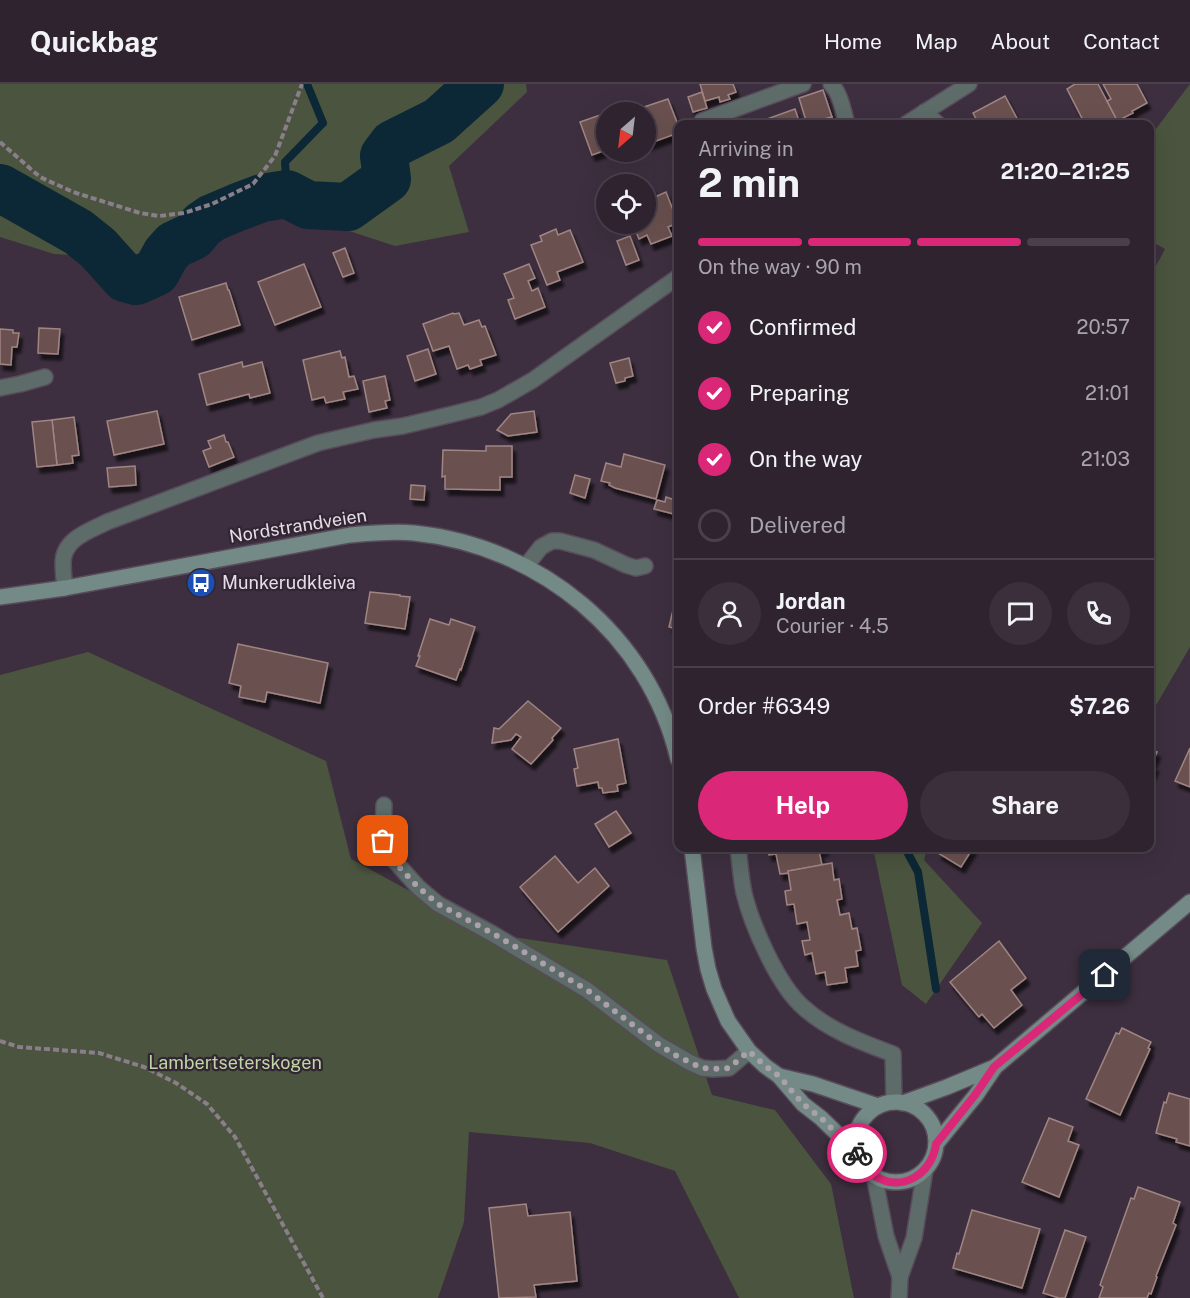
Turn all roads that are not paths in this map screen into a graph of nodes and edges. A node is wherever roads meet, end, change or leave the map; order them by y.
1 (803, 84) edge
2 (831, 84) edge
3 (969, 84) edge
4 (924, 112) junction
5 (705, 120) edge
6 (846, 120) edge
7 (912, 120) edge
8 (933, 120) edge
9 (674, 280) edge
10 (45, 377) dead end
11 (0, 388) edge
12 (526, 566) junction
13 (645, 566) dead end
14 (65, 588) junction
15 (0, 597) edge
16 (674, 745) edge
17 (384, 805) dead end
18 (692, 852) edge
19 (739, 852) edge
20 (1190, 902) edge
21 (749, 1051) junction
22 (994, 1067) junction
23 (779, 1076) junction
24 (898, 1102) junction
25 (878, 1106) junction
26 (936, 1144) junction
27 (858, 1154) junction
28 (925, 1170) junction
29 (874, 1175) junction
30 (900, 1277) junction
31 (899, 1298) edge

1 - 5 street
2 - 6 street
3 - 4 street
4 - 7 street
4 - 8 street
9 - 14 street
10 - 11 street
12 - 13 street
12 - 14 main road, Nordstrandveien
12 - 16 main road, Nordstrandveien
14 - 15 main road, Nordstrandveien
17 - 21 street
18 - 21 main road
19 - 24 street
20 - 22 main road
21 - 23 main road
22 - 24 main road
22 - 26 main road
23 - 25 main road
23 - 27 main road
24 - 25 main road
24 - 26 main road
25 - 27 main road
26 - 28 main road
27 - 29 main road
28 - 29 main road
28 - 30 street
29 - 30 street
30 - 31 street

